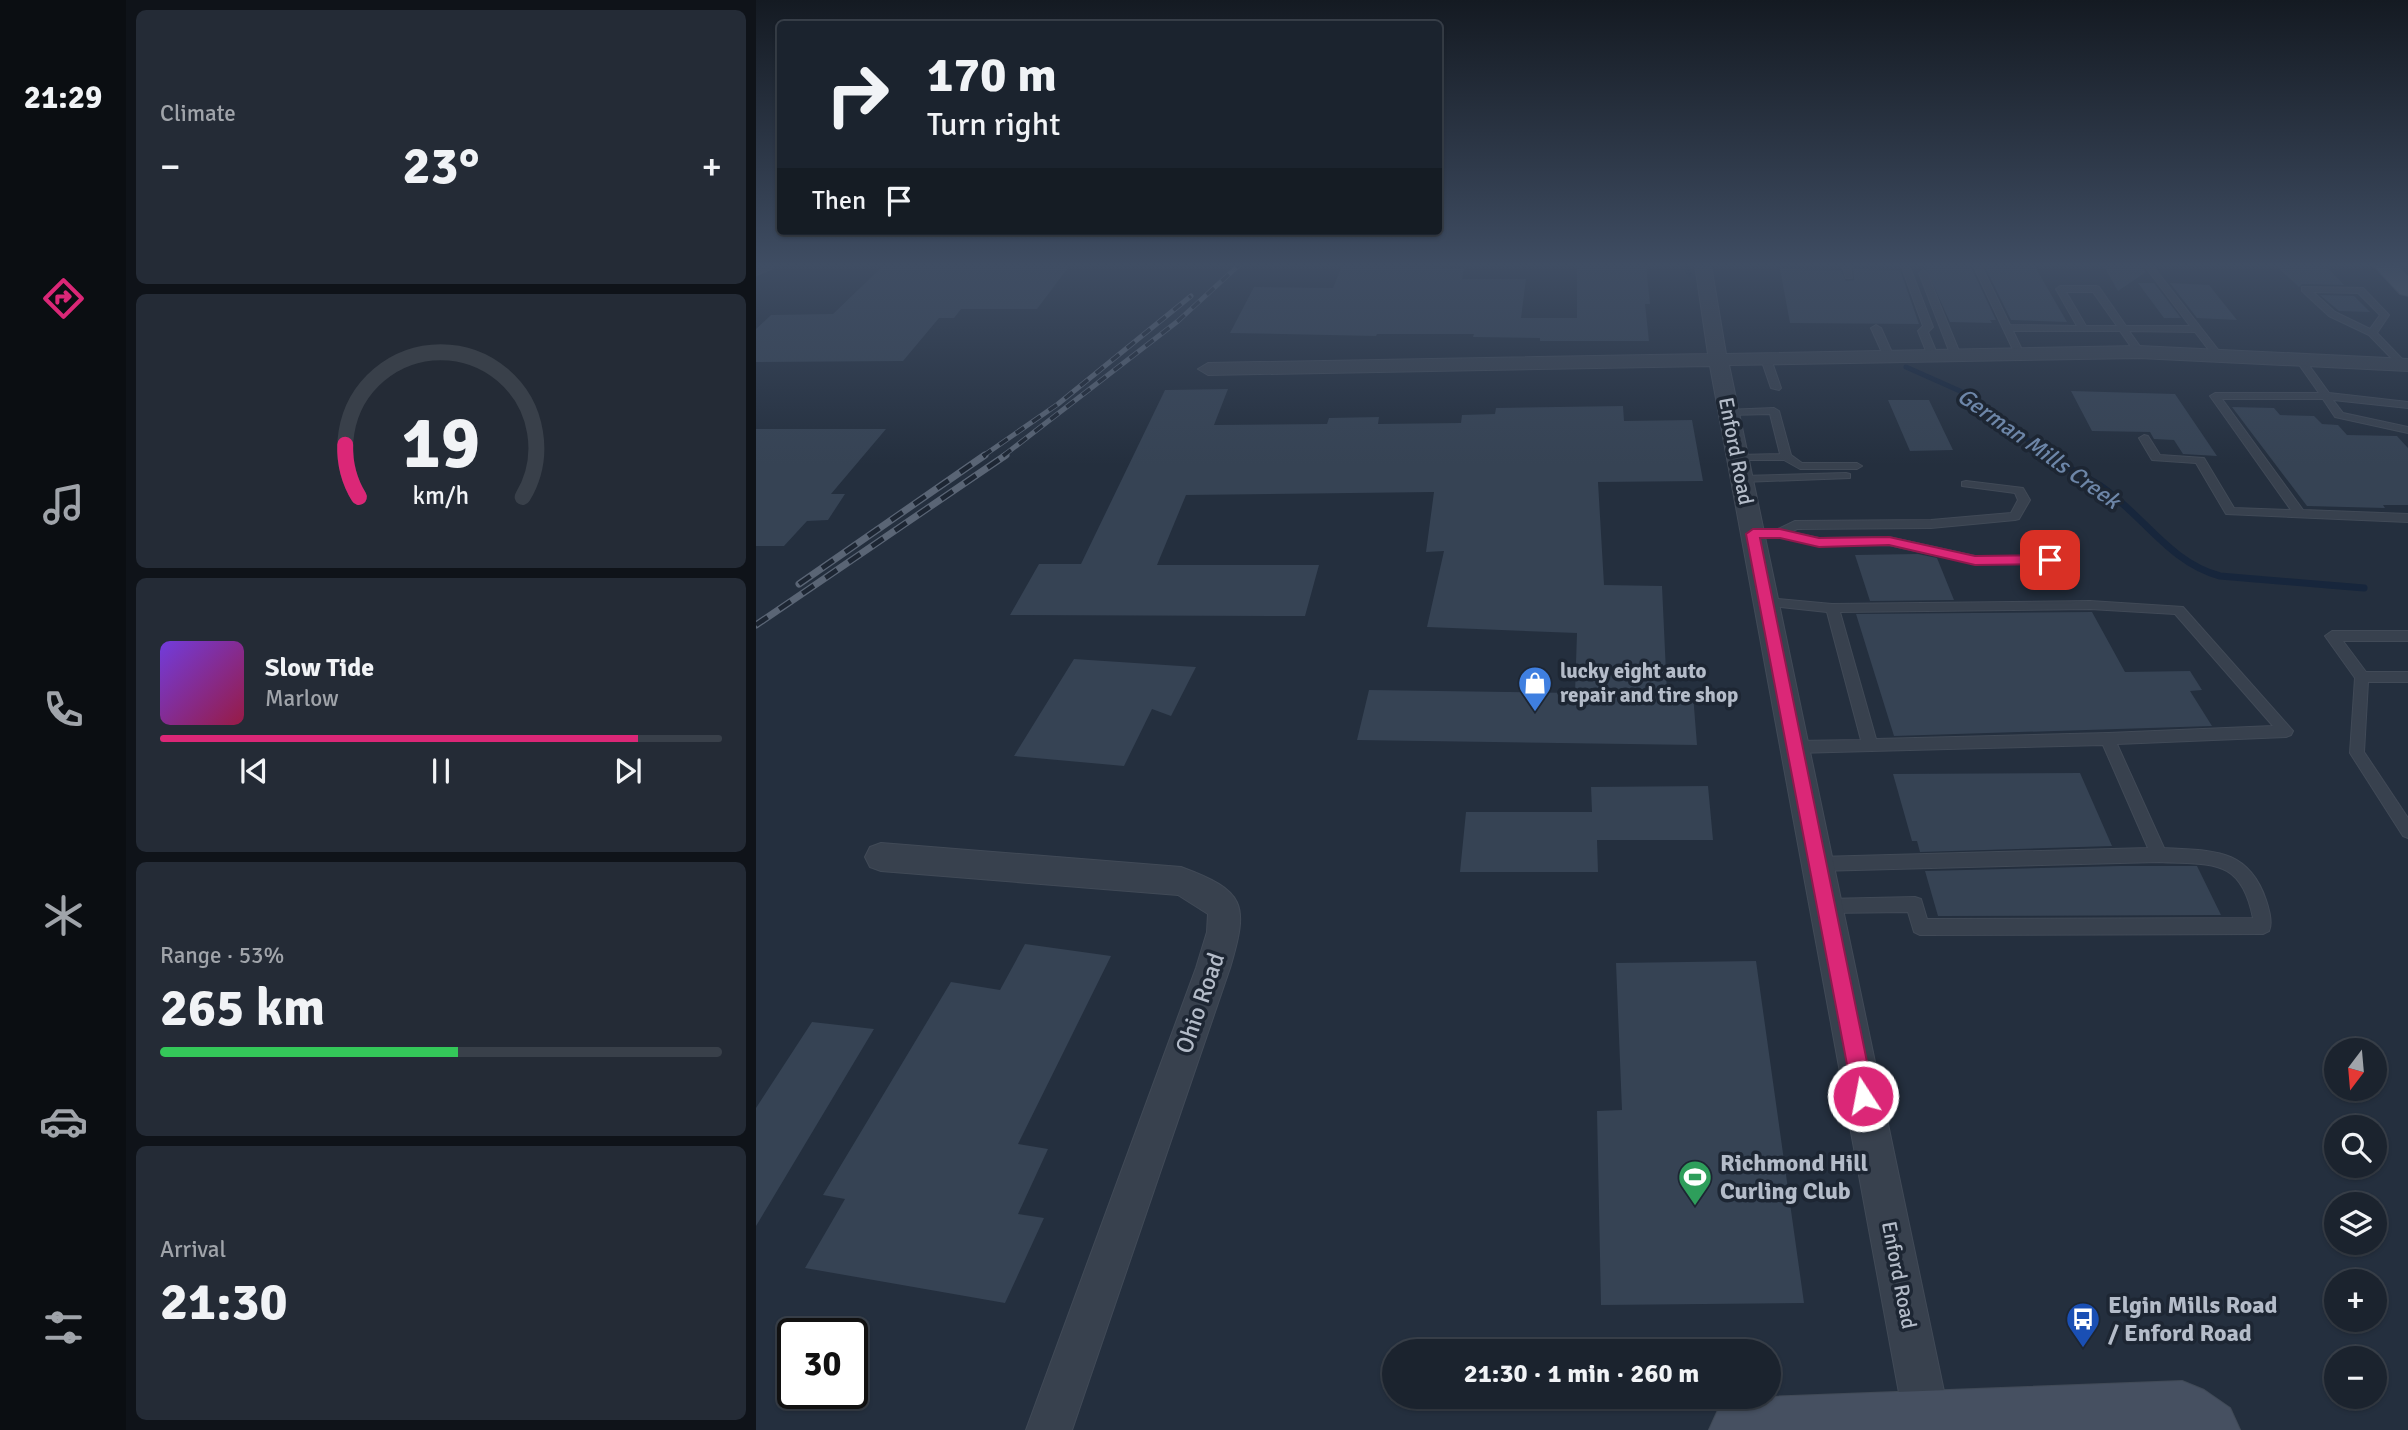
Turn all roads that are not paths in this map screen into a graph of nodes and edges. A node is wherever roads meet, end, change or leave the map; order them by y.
1 (1714, 332) edge
2 (1878, 332) edge
3 (1923, 332) edge
4 (1946, 332) edge
5 (2010, 332) edge
6 (2125, 332) edge
7 (2199, 332) edge
8 (2372, 333) edge
9 (2139, 352) junction
10 (2019, 355) junction
11 (1889, 356) junction
12 (1933, 356) junction
13 (1956, 356) junction
14 (2218, 356) junction
15 (1766, 359) junction
16 (2300, 359) junction
17 (1718, 360) junction
18 (2405, 364) edge
19 (1209, 369) dead end
20 (1776, 388) dead end
21 (2328, 397) junction
22 (2408, 405) edge
23 (1728, 412) junction
24 (2408, 430) edge
25 (2144, 438) dead end
26 (1786, 457) junction
27 (1857, 466) dead end
28 (1740, 468) junction
29 (1846, 476) dead end
30 (1966, 484) dead end
31 (2300, 514) junction
32 (2408, 518) edge
33 (1767, 533) junction
34 (2050, 560) dead end
35 (1766, 602) junction
36 (1832, 608) junction
37 (2408, 636) edge
38 (2362, 677) junction
39 (2408, 677) edge
40 (2108, 739) junction
41 (1870, 745) junction
42 (1795, 747) junction
43 (2408, 831) edge
44 (2159, 855) junction
45 (881, 857) dead end
46 (1818, 864) junction
47 (1826, 906) junction
48 (1928, 1425) edge
49 (1049, 1430) edge
50 (1741, 1430) edge
51 (2208, 1430) edge

1 - 17 street, Enford Road
2 - 11 lane
3 - 12 lane
4 - 13 lane
5 - 10 lane
6 - 9 lane
7 - 14 lane
8 - 18 lane
9 - 10 street
9 - 14 street
10 - 13 street
11 - 12 street
11 - 15 street
12 - 13 street
14 - 16 street
15 - 17 street
15 - 20 lane
16 - 18 street
16 - 21 lane
17 - 19 street
17 - 23 street, Enford Road
21 - 22 lane
21 - 24 lane
21 - 31 lane
23 - 26 lane
23 - 28 street, Enford Road
25 - 31 lane
26 - 27 lane
26 - 28 lane
28 - 29 lane
28 - 33 street, Enford Road
30 - 33 lane
31 - 32 lane
33 - 34 lane
33 - 35 street, Enford Road
35 - 36 lane
35 - 42 street, Enford Road
36 - 40 lane
36 - 41 lane
37 - 38 lane
38 - 39 lane
38 - 43 lane
40 - 41 lane
40 - 44 lane
41 - 42 lane
42 - 46 street, Enford Road
44 - 46 lane
44 - 47 lane
45 - 49 street, Ohio Road
46 - 47 street, Enford Road
47 - 48 street, Enford Road
48 - 50 main road
48 - 51 main road

